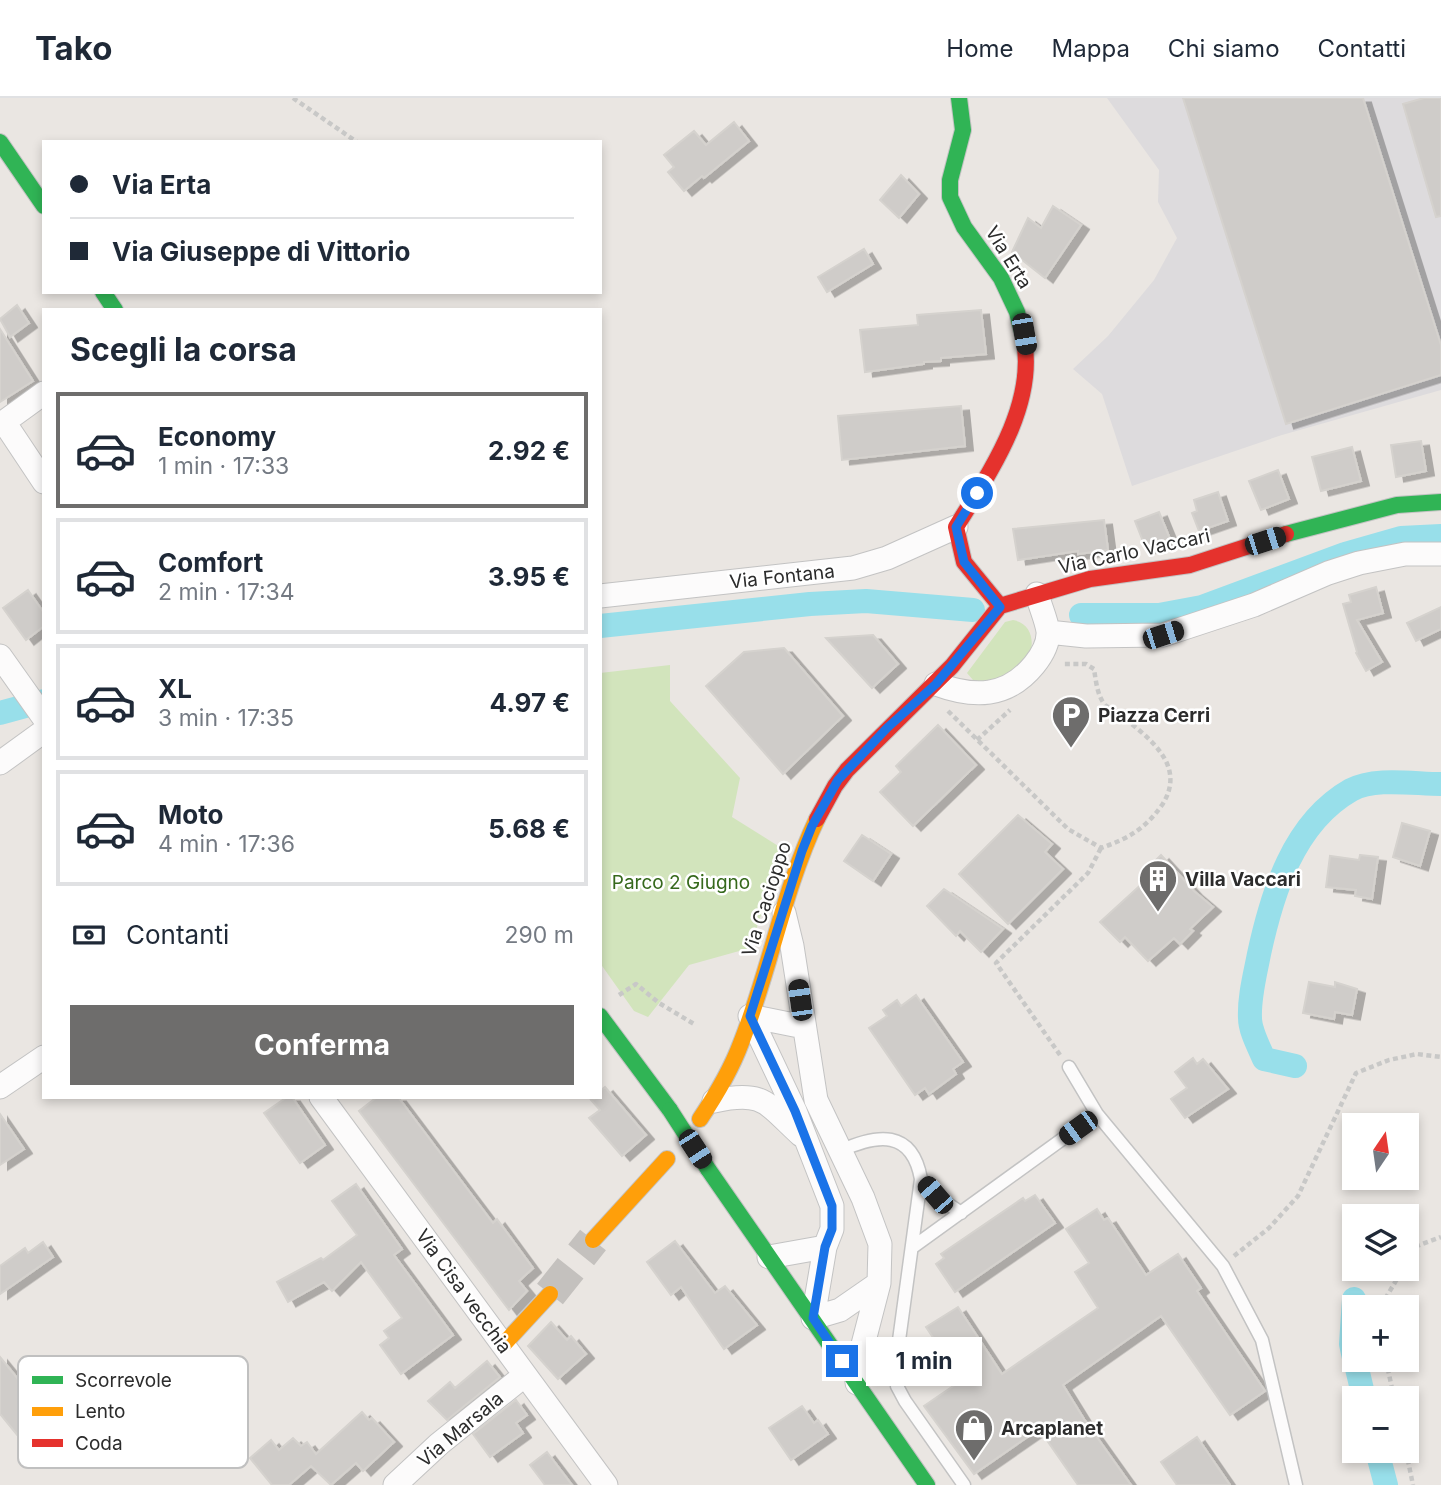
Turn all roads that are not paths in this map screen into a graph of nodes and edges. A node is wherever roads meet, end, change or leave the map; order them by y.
1 (959, 98) edge
2 (0, 142) edge
3 (42, 203) edge
4 (42, 394) edge
5 (42, 479) edge
6 (1441, 502) edge
7 (956, 527) junction
8 (1441, 554) edge
9 (1037, 594) junction
10 (602, 596) edge
11 (1000, 607) junction
12 (1048, 632) junction
13 (0, 656) edge
14 (932, 688) junction
15 (42, 719) edge
16 (42, 722) edge
17 (0, 763) edge
18 (783, 910) junction
19 (750, 1016) junction
20 (602, 1019) edge
21 (804, 1027) junction
22 (42, 1058) edge
23 (1069, 1067) road end
24 (0, 1087) edge
25 (322, 1099) edge
26 (714, 1101) junction
27 (1097, 1114) junction
28 (700, 1119) dead end
29 (805, 1139) junction
30 (841, 1151) junction
31 (667, 1159) dead end
32 (921, 1179) junction
33 (961, 1213) junction
34 (593, 1240) tunnel mouth
35 (825, 1247) junction
36 (913, 1247) junction
37 (769, 1256) junction
38 (879, 1283) junction
39 (550, 1294) tunnel mouth
40 (813, 1318) junction
41 (503, 1345) junction
42 (525, 1375) junction
43 (857, 1382) junction
44 (395, 1485) edge
45 (606, 1485) edge
46 (927, 1485) edge
47 (964, 1485) edge
48 (1296, 1485) edge

1 - 7 street, Via Erta
2 - 3 street
4 - 5 street
6 - 9 street, Via Carlo Vaccari
7 - 10 street, Via Fontana
7 - 11 street
8 - 12 street
9 - 11 street, Via Carlo Vaccari
9 - 12 street
11 - 14 street
12 - 14 street
13 - 15 street
14 - 18 street, Via Cacioppo
16 - 17 street
18 - 19 street, Via Cacioppo
18 - 21 street
19 - 21 street
19 - 26 street, Via Cacioppo
19 - 29 street
20 - 37 street, bridge
21 - 30 street
22 - 24 street
23 - 27 lane
25 - 41 street, Via Cisa vecchia
26 - 28 street, Via Cacioppo
26 - 29 street
27 - 33 lane
27 - 48 lane
29 - 35 street
30 - 32 lane
30 - 38 street
31 - 34 street
32 - 33 lane
32 - 36 lane
33 - 36 lane
35 - 37 street
35 - 40 street
36 - 47 lane
37 - 40 street
38 - 40 street
38 - 43 street
39 - 41 street
40 - 43 street
41 - 42 street, Via Cisa vecchia
42 - 44 street, Via Marsala
42 - 45 street, Via Cisa vecchia
43 - 46 street

